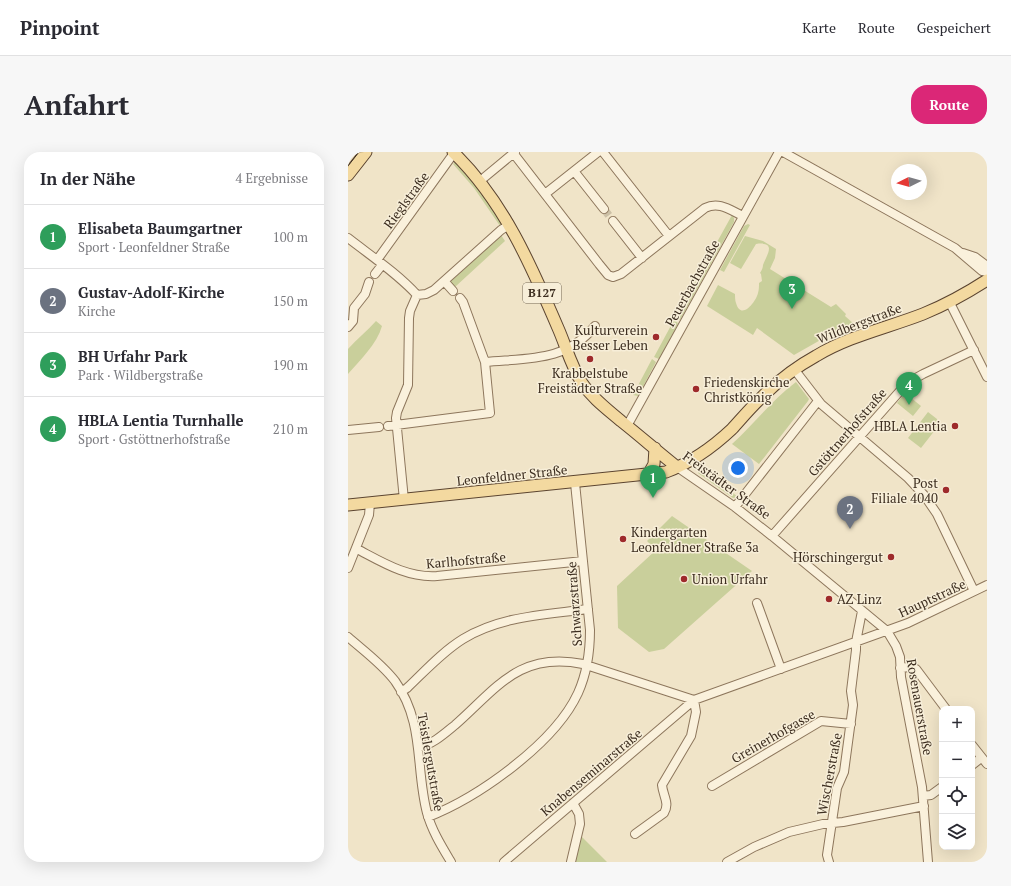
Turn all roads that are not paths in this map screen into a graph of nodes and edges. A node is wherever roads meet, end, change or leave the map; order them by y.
1 (366, 152) edge
2 (454, 152) edge
3 (598, 152) edge
4 (603, 152) edge
5 (779, 152) edge
6 (783, 152) edge
7 (514, 153) edge
8 (574, 171) junction
9 (348, 175) edge
10 (480, 181) junction
11 (545, 194) junction
12 (604, 210) tunnel mouth
13 (743, 216) junction
14 (612, 221) tunnel mouth
15 (509, 225) junction
16 (669, 236) junction
17 (348, 238) edge
18 (962, 253) junction
19 (642, 258) junction
20 (380, 262) junction
21 (987, 266) edge
22 (987, 272) edge
23 (375, 274) dead end
24 (987, 280) edge
25 (369, 282) dead end
26 (445, 282) junction
27 (453, 291) dead end
28 (417, 295) junction
29 (460, 298) dead end
30 (949, 301) junction
31 (595, 326) dead end
32 (348, 327) edge
33 (567, 350) junction
34 (974, 350) junction
35 (485, 362) junction
36 (794, 369) junction
37 (987, 377) edge
38 (818, 401) junction
39 (392, 425) junction
40 (627, 426) junction
41 (379, 427) dead end
42 (348, 430) edge
43 (859, 436) junction
44 (655, 448) junction
45 (678, 467) junction
46 (648, 475) junction
47 (575, 483) junction
48 (404, 500) junction
49 (370, 503) junction
50 (348, 505) edge
51 (735, 507) junction
52 (772, 536) junction
53 (357, 549) junction
54 (583, 561) junction
55 (348, 568) edge
56 (987, 585) edge
57 (974, 591) junction
58 (757, 603) dead end
59 (588, 609) junction
60 (862, 610) junction
61 (887, 631) junction
62 (348, 637) edge
63 (856, 642) junction
64 (588, 666) junction
65 (781, 668) junction
66 (900, 668) junction
67 (401, 692) junction
68 (694, 700) junction
69 (944, 706) edge
70 (850, 724) junction
71 (418, 748) junction
72 (975, 749) edge
73 (984, 761) edge
74 (712, 786) dead end
75 (939, 789) edge
76 (923, 796) junction
77 (573, 803) junction
78 (924, 806) junction
79 (428, 817) junction
80 (832, 823) junction
81 (635, 834) dead end
82 (451, 862) edge
83 (504, 862) edge
84 (571, 862) edge
85 (727, 862) edge
86 (829, 862) edge
87 (928, 862) edge

1 - 9 main road
2 - 10 main road, Freistädter Straße / B127
2 - 20 street, Rieglstraße
3 - 8 street
4 - 16 street
5 - 13 street, Peuerbachstraße
6 - 18 street
7 - 10 street
7 - 11 street
8 - 11 street
8 - 12 street
10 - 15 main road, Freistädter Straße / B127
11 - 19 street
13 - 16 street
13 - 40 street, Peuerbachstraße
14 - 19 street
15 - 26 street
15 - 33 main road, Freistädter Straße / B127
16 - 19 street
17 - 20 street
18 - 21 street
18 - 22 street
20 - 23 street, Rieglstraße
20 - 28 street
24 - 30 main road, Wildbergstraße
25 - 32 street
26 - 27 street
26 - 28 street
28 - 39 street
29 - 35 street
30 - 34 street
30 - 36 main road, Wildbergstraße
31 - 33 street
33 - 35 street
33 - 40 main road, Freistädter Straße / B127
34 - 37 street
34 - 43 street, Gstöttnerhofstraße
35 - 39 street
36 - 38 street
36 - 45 main road, Wildbergstraße
38 - 43 street
38 - 51 street
39 - 48 street
40 - 44 main road, Freistädter Straße / B127
41 - 42 street
43 - 52 street, Gstöttnerhofstraße
43 - 57 street
44 - 45 main road, Freistädter Straße / B127
44 - 46 main road
45 - 46 main road, Leonfeldner Straße
45 - 51 street, Freistädter Straße
46 - 47 main road, Leonfeldner Straße
47 - 48 main road, Leonfeldner Straße
47 - 54 street, Schwarzstraße
48 - 49 main road, Leonfeldner Straße
49 - 50 main road, Leonfeldner Straße
49 - 53 street
51 - 52 street, Freistädter Straße
52 - 60 street, Freistädter Straße
53 - 54 street, Karlhofstraße
53 - 55 street
54 - 59 street, Schwarzstraße
56 - 57 street, Hauptstraße
57 - 61 street, Hauptstraße
58 - 65 street
59 - 64 street, Schwarzstraße
59 - 67 street
60 - 61 street, Freistädter Straße
60 - 63 street
61 - 63 street, Knabenseminarstraße
61 - 66 street, Rosenauerstraße
62 - 67 street, Teistlergutstraße
63 - 65 street, Knabenseminarstraße
63 - 70 street, Wischerstraße
64 - 68 street
64 - 71 street
64 - 79 street, Schwarzstraße
65 - 68 street, Knabenseminarstraße
66 - 69 street
66 - 76 street, Rosenauerstraße
67 - 71 street, Teistlergutstraße
68 - 77 street, Knabenseminarstraße
68 - 81 street
70 - 74 street, Greinerhofgasse
70 - 80 street, Wischerstraße
71 - 79 street, Teistlergutstraße
72 - 73 street
75 - 76 street
76 - 78 street, Rosenauerstraße
77 - 83 street, Knabenseminarstraße
77 - 84 street
78 - 80 street
78 - 87 street, Rosenauerstraße
79 - 82 street, Teistlergutstraße
80 - 85 street
80 - 86 street, Wischerstraße

